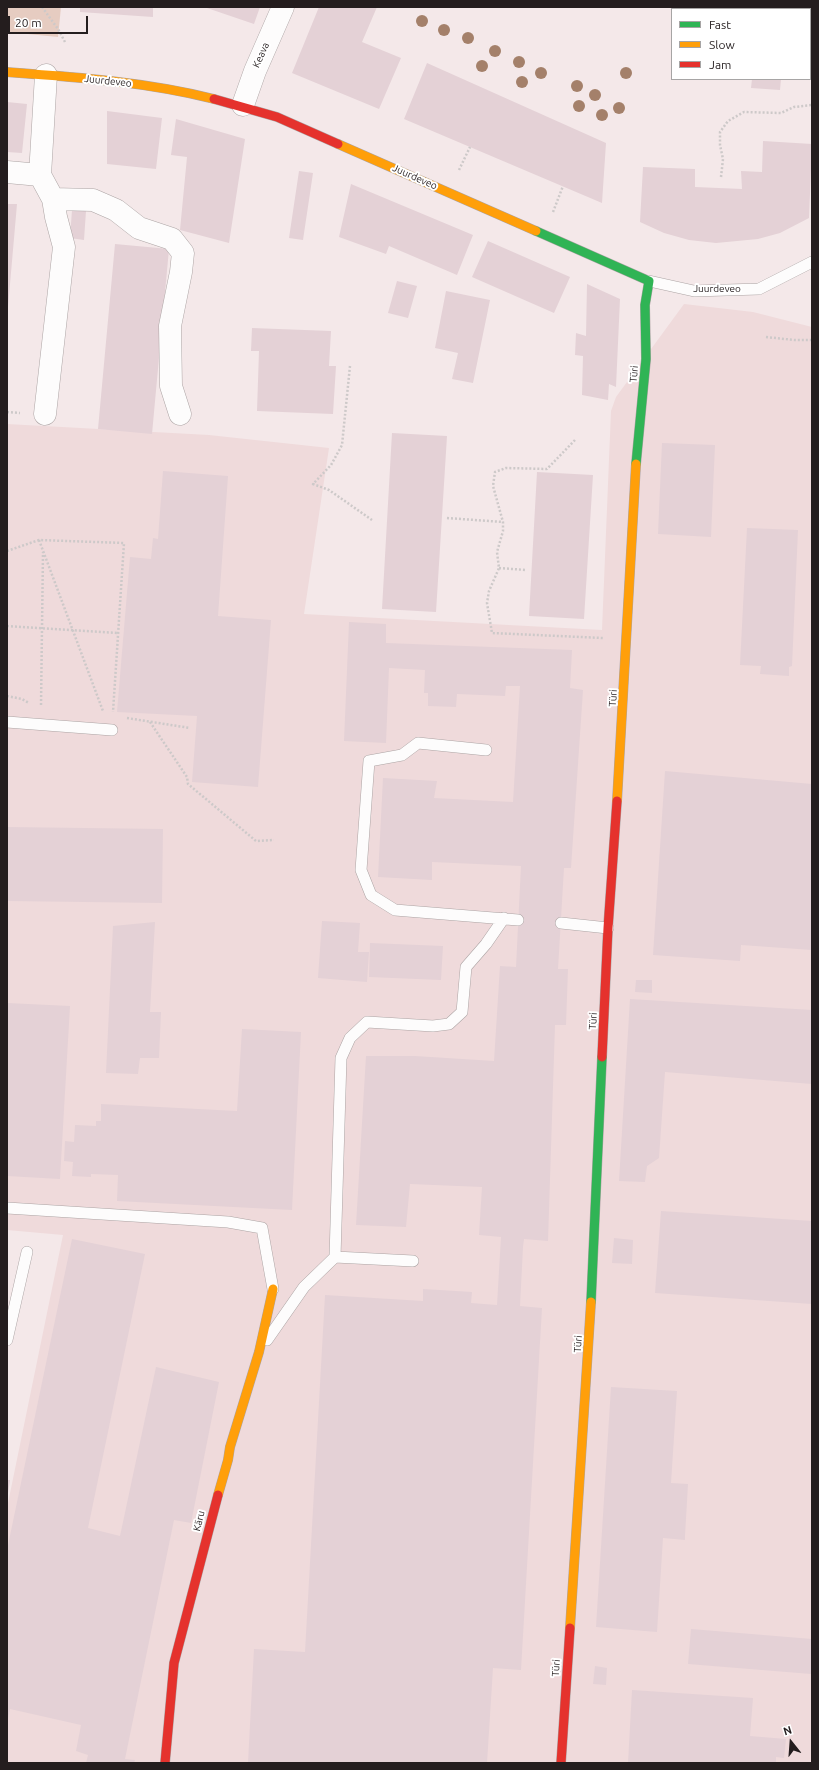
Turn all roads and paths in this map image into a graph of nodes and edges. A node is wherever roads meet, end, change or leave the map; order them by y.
1 (42, 7) edge
2 (283, 7) edge
3 (65, 42) dead end
4 (7, 72) edge
5 (46, 75) junction
6 (243, 105) junction
7 (812, 105) edge
8 (470, 147) dead end
9 (7, 172) edge
10 (457, 174) dead end
11 (40, 175) junction
12 (721, 177) dead end
13 (563, 186) dead end
14 (53, 199) junction
15 (551, 216) dead end
16 (812, 262) edge
17 (649, 280) junction
18 (766, 337) dead end
19 (812, 340) edge
20 (350, 366) dead end
21 (45, 414) dead end
22 (180, 414) dead end
23 (575, 440) dead end
24 (446, 518) dead end
25 (372, 520) dead end
26 (504, 522) junction
27 (40, 540) junction
28 (7, 550) edge
29 (43, 550) junction
30 (499, 568) junction
31 (526, 570) dead end
32 (7, 626) edge
33 (42, 628) junction
34 (73, 630) junction
35 (118, 633) junction
36 (627, 639) junction
37 (41, 709) dead end
38 (105, 715) dead end
39 (7, 722) edge
40 (150, 722) dead end
41 (112, 730) joint
42 (486, 750) dead end
43 (274, 840) dead end
44 (504, 918) junction
45 (518, 920) dead end
46 (561, 923) dead end
47 (608, 928) junction
48 (7, 1208) edge
49 (27, 1252) dead end
50 (335, 1257) junction
51 (413, 1261) dead end
52 (273, 1289) joint
53 (7, 1340) edge
54 (259, 1352) junction
55 (166, 1763) edge
56 (561, 1763) edge

1 - 3 path
2 - 6 street, Keava
4 - 5 street, Juurdeveo
5 - 6 street, Juurdeveo
5 - 11 street
6 - 17 street, Juurdeveo
7 - 12 path
8 - 10 path
9 - 11 street
11 - 14 street
13 - 15 path
14 - 21 street
14 - 22 street
16 - 17 lane, Juurdeveo
17 - 36 street, Türi
18 - 19 path
20 - 25 path
23 - 26 path
24 - 26 path
26 - 30 path
27 - 28 path
27 - 29 path
27 - 35 path
29 - 33 path
29 - 34 path
30 - 31 path
30 - 36 path
32 - 33 path
33 - 34 path
33 - 37 path
34 - 35 path
34 - 38 path
35 - 41 path
36 - 47 street, Türi
39 - 41 lane
40 - 43 path
42 - 44 lane
44 - 45 lane
44 - 50 lane
46 - 47 lane
47 - 56 street, Türi
48 - 52 lane
49 - 53 lane
50 - 51 lane
50 - 54 lane
52 - 54 street, Käru
54 - 55 street, Käru

